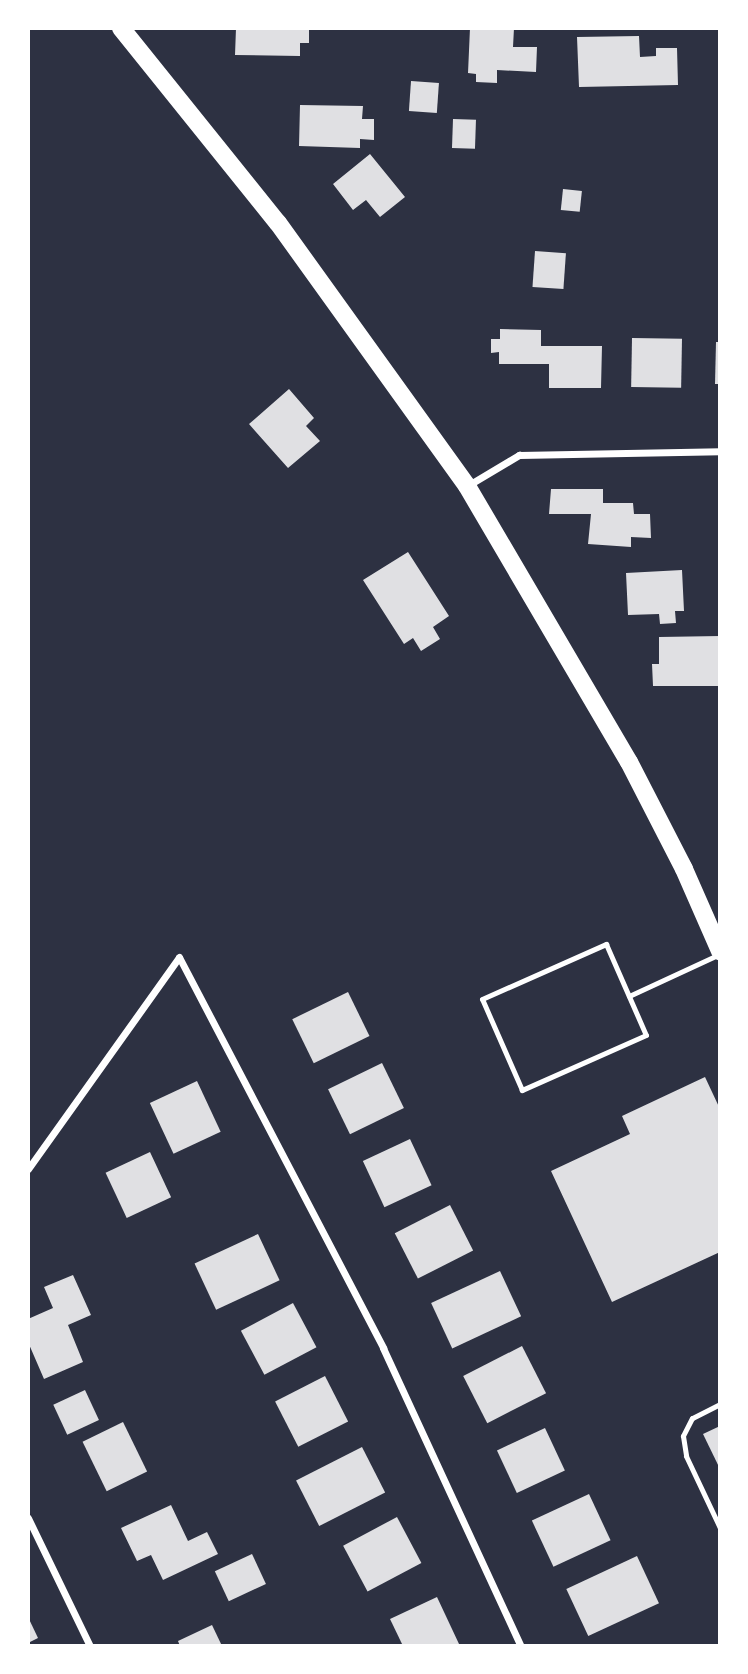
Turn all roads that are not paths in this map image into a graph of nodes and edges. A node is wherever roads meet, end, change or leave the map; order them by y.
1 (121, 28) edge
2 (720, 451) edge
3 (467, 486) junction
4 (720, 952) edge
5 (629, 996) junction
6 (28, 1169) edge
7 (720, 1404) edge
8 (28, 1518) edge
9 (720, 1528) edge
10 (90, 1646) edge
11 (521, 1646) edge

1 - 3 main road
2 - 3 street
3 - 4 main road
4 - 5 lane
5 - 5 lane
6 - 11 street
7 - 9 lane
8 - 10 street

